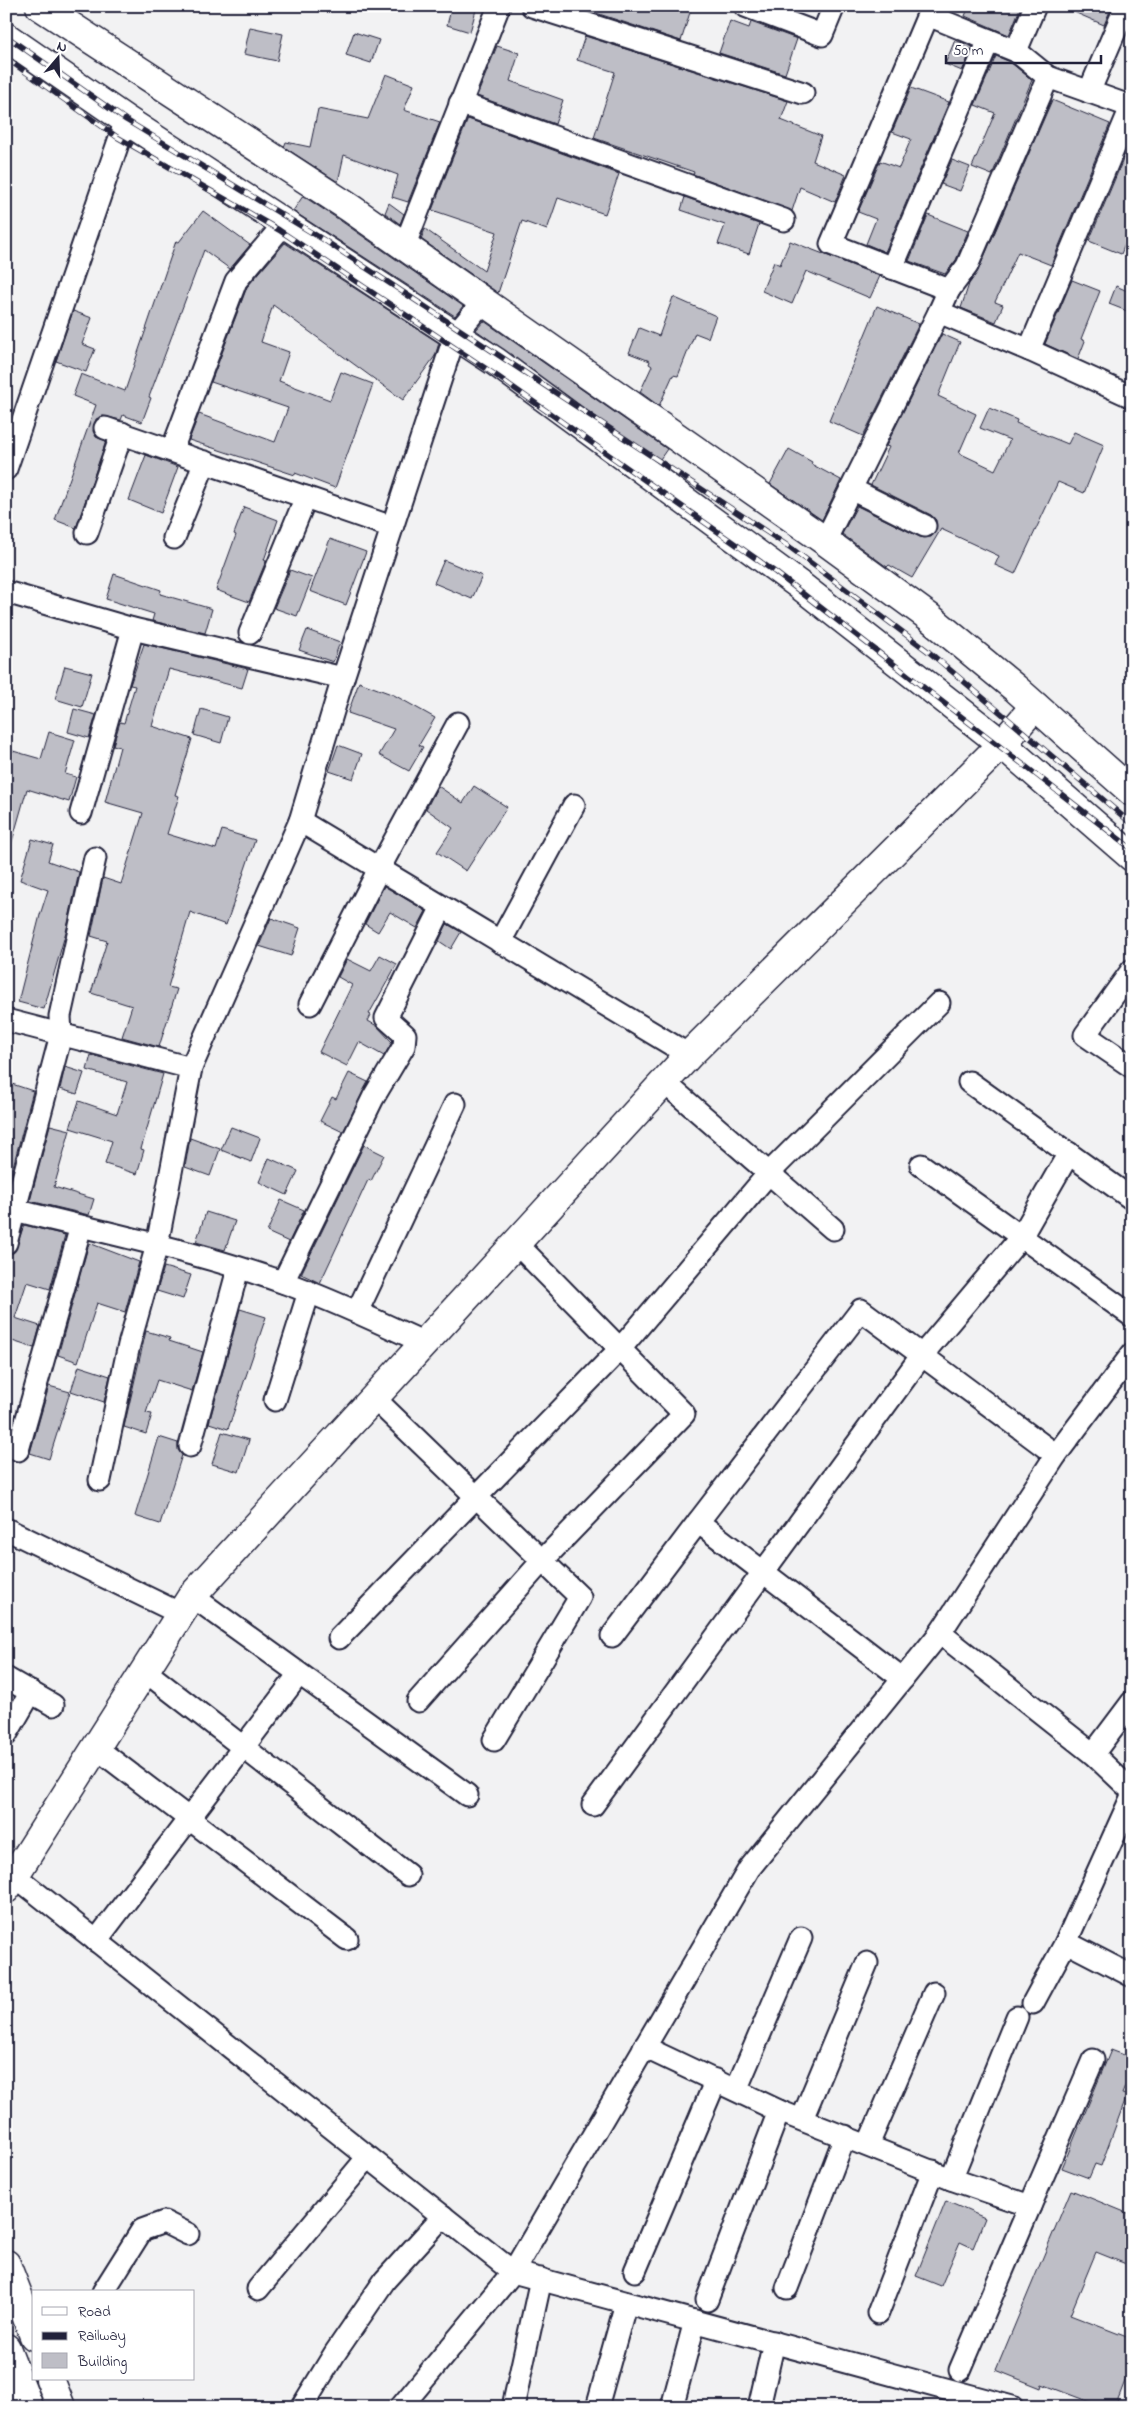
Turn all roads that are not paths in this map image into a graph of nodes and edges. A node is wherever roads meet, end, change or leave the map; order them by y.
1 (40, 6) edge
2 (499, 6) edge
3 (532, 6) edge
4 (745, 6) edge
5 (834, 6) edge
6 (1034, 6) edge
7 (1126, 6) edge
8 (937, 12) edge
9 (6, 36) edge
10 (988, 40) junction
11 (1016, 51) junction
12 (1048, 76) junction
13 (1090, 92) junction
14 (803, 93) dead end
15 (460, 104) junction
16 (1131, 106) edge
17 (126, 120) junction
18 (784, 220) dead end
19 (279, 230) dead end
20 (404, 246) junction
21 (892, 268) junction
22 (949, 290) junction
23 (483, 302) junction
24 (939, 312) junction
25 (455, 336) junction
26 (1029, 350) junction
27 (1132, 397) edge
28 (172, 450) junction
29 (205, 462) junction
30 (6, 469) edge
31 (851, 489) junction
32 (306, 497) junction
33 (925, 526) dead end
34 (392, 527) junction
35 (87, 533) dead end
36 (174, 538) dead end
37 (825, 541) junction
38 (6, 592) edge
39 (133, 629) junction
40 (250, 633) dead end
41 (343, 678) junction
42 (1035, 706) junction
43 (458, 723) dead end
44 (1002, 744) junction
45 (1132, 792) edge
46 (574, 805) dead end
47 (81, 813) dead end
48 (300, 821) junction
49 (1132, 857) edge
50 (94, 858) dead end
51 (379, 869) junction
52 (442, 907) junction
53 (500, 942) junction
54 (1132, 970) edge
55 (939, 1003) dead end
56 (310, 1004) dead end
57 (6, 1020) edge
58 (61, 1035) junction
59 (689, 1055) junction
60 (1132, 1067) edge
61 (191, 1068) junction
62 (664, 1082) junction
63 (969, 1082) dead end
64 (454, 1104) dead end
65 (1069, 1153) junction
66 (921, 1165) dead end
67 (769, 1173) junction
68 (1132, 1199) edge
69 (11, 1209) edge
70 (81, 1226) junction
71 (834, 1229) dead end
72 (1021, 1237) junction
73 (6, 1243) edge
74 (516, 1244) junction
75 (156, 1245) junction
76 (238, 1269) junction
77 (283, 1282) junction
78 (309, 1292) junction
79 (357, 1312) junction
80 (1132, 1316) edge
81 (424, 1343) junction
82 (620, 1349) junction
83 (1132, 1354) edge
84 (922, 1355) junction
85 (374, 1398) junction
86 (275, 1400) dead end
87 (190, 1446) dead end
88 (18, 1450) dead end
89 (1056, 1455) junction
90 (100, 1480) dead end
91 (475, 1496) junction
92 (698, 1522) junction
93 (6, 1529) edge
94 (542, 1561) junction
95 (764, 1573) junction
96 (186, 1605) junction
97 (940, 1633) junction
98 (612, 1636) dead end
99 (339, 1638) dead end
100 (145, 1671) junction
101 (299, 1674) junction
102 (6, 1678) edge
103 (903, 1679) junction
104 (30, 1692) junction
105 (418, 1702) dead end
106 (53, 1705) dead end
107 (1129, 1712) edge
108 (6, 1735) edge
109 (494, 1740) dead end
110 (95, 1747) junction
111 (243, 1748) junction
112 (1093, 1754) junction
113 (1132, 1791) edge
114 (467, 1795) dead end
115 (1132, 1796) edge
116 (593, 1805) dead end
117 (190, 1817) junction
118 (408, 1875) dead end
119 (11, 1883) edge
120 (801, 1938) dead end
121 (347, 1939) dead end
122 (96, 1941) junction
123 (1066, 1942) junction
124 (867, 1963) dead end
125 (1132, 1976) edge
126 (934, 1992) dead end
127 (1034, 2003) dead end
128 (1017, 2017) dead end
129 (644, 2047) junction
130 (1093, 2060) dead end
131 (716, 2080) junction
132 (736, 2090) junction
133 (780, 2110) junction
134 (802, 2119) junction
135 (845, 2136) junction
136 (868, 2145) junction
137 (368, 2157) junction
138 (942, 2175) junction
139 (1030, 2206) junction
140 (443, 2216) junction
141 (188, 2234) dead end
142 (6, 2264) edge
143 (635, 2271) dead end
144 (512, 2272) junction
145 (541, 2279) junction
146 (787, 2288) dead end
147 (258, 2289) dead end
148 (104, 2290) edge
149 (707, 2300) dead end
150 (626, 2302) junction
151 (878, 2313) dead end
152 (694, 2321) junction
153 (32, 2331) edge
154 (774, 2342) junction
155 (6, 2348) edge
156 (960, 2370) dead end
157 (48, 2380) edge
158 (49, 2380) edge
159 (28, 2406) edge
160 (61, 2407) edge
161 (302, 2407) edge
162 (401, 2407) edge
163 (513, 2407) edge
164 (598, 2407) edge
165 (672, 2407) edge
166 (759, 2407) edge
167 (1012, 2407) edge

1 - 20 main road
2 - 15 street
3 - 14 street
4 - 5 street
6 - 11 street
7 - 13 street
8 - 10 street
8 - 21 street
9 - 17 main road
10 - 11 street
10 - 21 street
11 - 12 street
12 - 13 street
12 - 22 street
13 - 16 street
15 - 18 street
15 - 20 street
16 - 26 street
17 - 25 main road
17 - 30 street
19 - 28 street
20 - 23 main road
21 - 22 street
22 - 24 street
23 - 25 street
23 - 37 main road
24 - 26 street
24 - 31 street
25 - 34 street
25 - 44 main road
26 - 27 street
28 - 29 street
28 - 35 street
29 - 32 street
29 - 36 street
31 - 33 street
31 - 37 street
32 - 34 street
32 - 40 street
34 - 41 street
37 - 42 main road
38 - 39 street
39 - 41 street
39 - 47 street
41 - 48 street
42 - 44 main road
42 - 45 main road
43 - 51 street
44 - 49 main road
44 - 59 main road
46 - 53 street
48 - 51 street
48 - 61 street
50 - 58 street
51 - 52 street
51 - 56 street
52 - 53 street
52 - 77 street
53 - 59 street
54 - 60 street
55 - 67 street
57 - 58 street
58 - 61 street
58 - 69 street
59 - 62 main road
61 - 75 street
62 - 67 street
62 - 74 main road
63 - 65 street
64 - 79 street
65 - 68 street
65 - 72 street
66 - 72 street
67 - 71 street
67 - 82 street
69 - 70 street
69 - 73 street
70 - 75 street
70 - 88 street
72 - 80 street
72 - 84 street
74 - 81 main road
74 - 82 street
75 - 76 street
75 - 90 street
76 - 77 street
76 - 87 street
77 - 78 street
78 - 79 street
78 - 86 street
79 - 81 street
81 - 85 main road
82 - 91 street
82 - 94 street
83 - 89 street
84 - 89 street
84 - 92 street
84 - 95 street
85 - 91 street
85 - 96 main road
89 - 97 street
91 - 94 street
91 - 99 street
92 - 95 street
92 - 98 street
93 - 96 street
94 - 105 street
94 - 109 street
95 - 103 street
95 - 116 street
96 - 100 main road
96 - 101 street
97 - 103 street
97 - 112 street
100 - 110 main road
100 - 111 street
101 - 111 street
101 - 114 street
102 - 104 street
103 - 129 street
104 - 106 street
104 - 108 street
107 - 112 street
110 - 117 street
110 - 119 main road
111 - 117 street
111 - 118 street
112 - 113 street
115 - 123 street
117 - 121 street
117 - 122 street
119 - 122 street
120 - 132 street
122 - 137 street
123 - 125 street
123 - 127 street
124 - 134 street
126 - 136 street
128 - 138 street
129 - 131 street
129 - 144 street
130 - 139 street
131 - 132 street
131 - 143 street
132 - 133 street
133 - 134 street
133 - 149 street
134 - 135 street
135 - 136 street
135 - 146 street
136 - 138 street
137 - 140 street
137 - 147 street
138 - 139 street
138 - 151 street
139 - 156 street
140 - 144 street
140 - 161 street
141 - 148 street
142 - 153 main road
144 - 145 street
144 - 162 street
145 - 150 street
145 - 163 street
150 - 152 street
150 - 164 street
152 - 154 street
152 - 165 street
154 - 166 street
154 - 167 street
155 - 159 main road
157 - 159 street
158 - 160 main road

